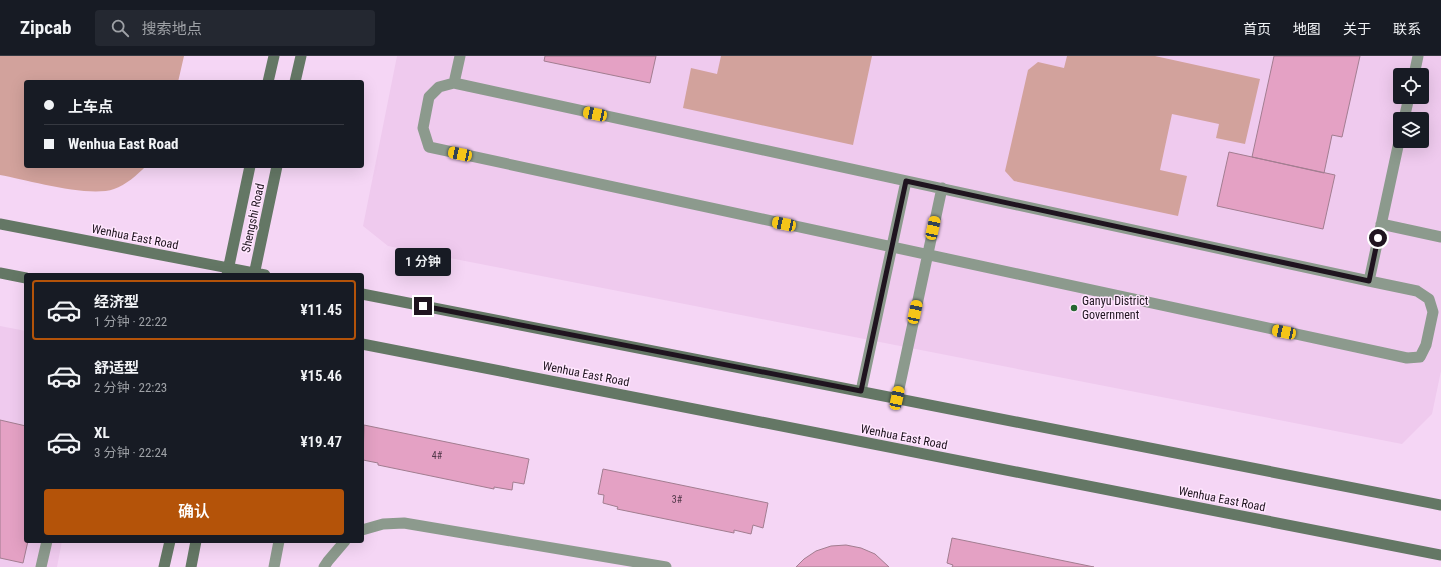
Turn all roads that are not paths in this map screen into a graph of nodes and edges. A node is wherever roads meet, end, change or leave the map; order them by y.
1 (274, 56) edge
2 (301, 56) edge
3 (460, 56) edge
4 (1418, 56) edge
5 (1415, 68) edge
6 (268, 80) edge
7 (295, 80) edge
8 (454, 83) junction
9 (1398, 148) edge
10 (250, 168) edge
11 (277, 168) edge
12 (906, 181) junction
13 (942, 188) junction
14 (0, 224) edge
15 (1381, 224) junction
16 (1441, 237) edge
17 (892, 247) junction
18 (928, 254) junction
19 (228, 271) edge
20 (0, 273) edge
21 (247, 273) edge
22 (257, 273) edge
23 (24, 278) edge
24 (1369, 281) junction
25 (364, 294) edge
26 (364, 344) edge
27 (861, 391) junction
28 (897, 398) junction
29 (1441, 505) edge
30 (364, 529) edge
31 (47, 543) edge
32 (170, 543) edge
33 (196, 543) edge
34 (279, 543) edge
35 (343, 543) edge
36 (1441, 555) edge
37 (41, 567) edge
38 (164, 567) edge
39 (191, 567) edge
40 (274, 567) edge
41 (324, 567) edge
42 (666, 567) edge

1 - 6 main road
2 - 7 main road
3 - 8 lane
4 - 5 lane
8 - 12 lane
8 - 17 lane
9 - 15 lane
10 - 19 main road, Shengshi Road
11 - 22 main road, Shengshi Road
12 - 13 lane
12 - 17 lane
13 - 18 lane
13 - 24 lane
14 - 19 main road, Wenhua East Road
15 - 16 lane
15 - 24 lane
17 - 18 lane
17 - 27 lane
18 - 24 lane
18 - 28 lane
19 - 21 main road, Wenhua East Road
20 - 23 main road
25 - 27 main road
26 - 36 main road, Wenhua East Road
27 - 28 main road
28 - 29 main road
30 - 42 lane
31 - 37 lane
32 - 38 main road
33 - 39 main road
34 - 40 lane
35 - 41 lane

